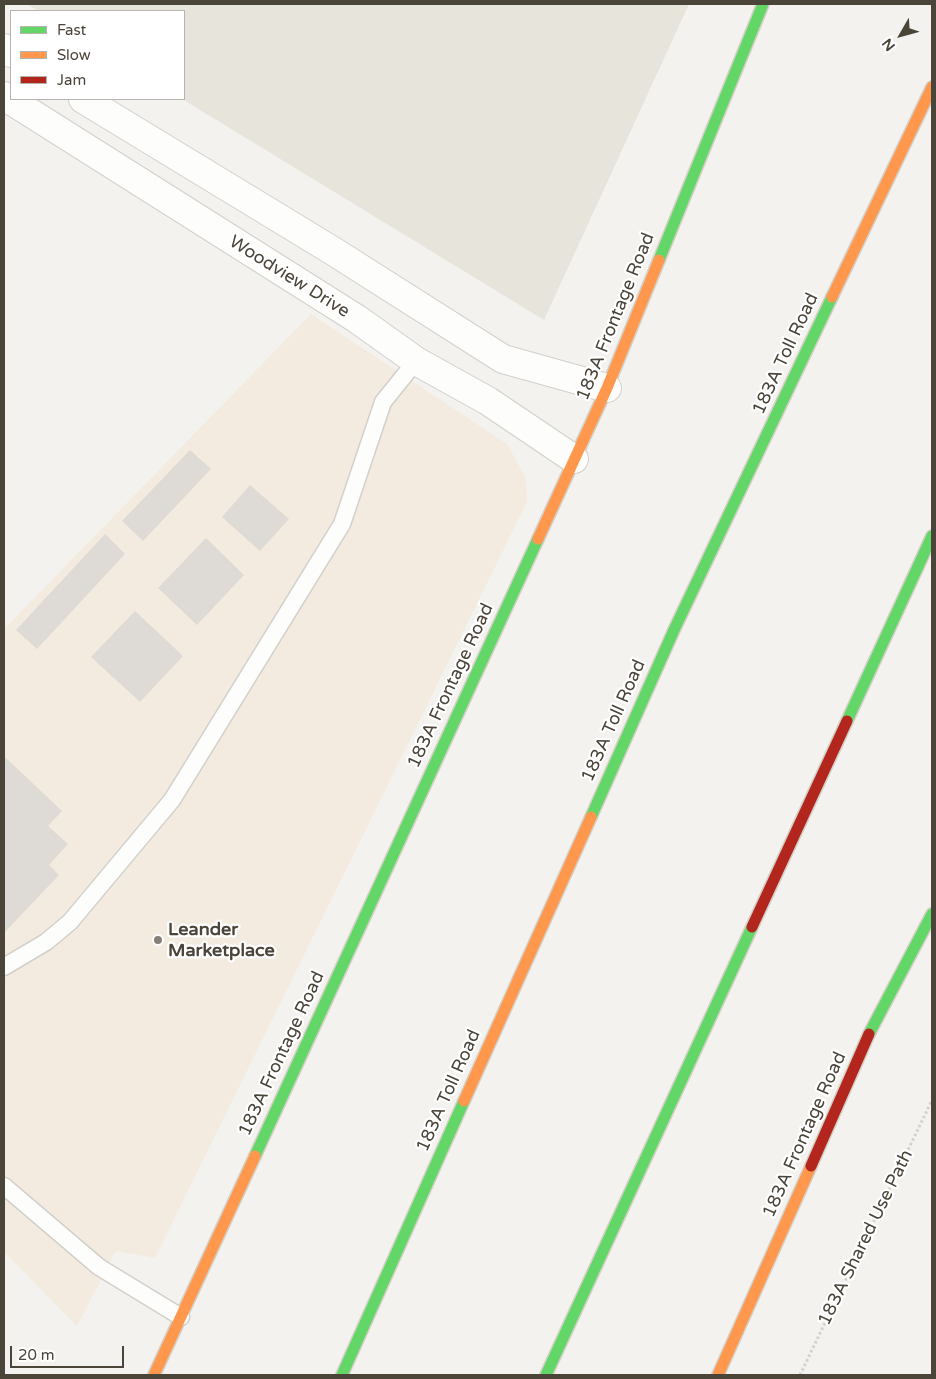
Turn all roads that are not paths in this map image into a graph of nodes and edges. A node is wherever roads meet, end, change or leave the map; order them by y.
1 (763, 4) edge
2 (932, 87) edge
3 (10, 100) edge
4 (85, 100) edge
5 (416, 361) junction
6 (607, 388) junction
7 (574, 459) junction
8 (932, 536) edge
9 (932, 914) edge
10 (4, 967) edge
11 (4, 1186) edge
12 (181, 1317) junction
13 (154, 1375) edge
14 (342, 1375) edge
15 (546, 1375) edge
16 (718, 1375) edge

1 - 6 main road, 183A Frontage Road
2 - 14 main road, 183A Toll Road
3 - 5 street, Woodview Drive
4 - 6 street
5 - 7 street, Woodview Drive
5 - 10 lane
6 - 7 main road, 183A Frontage Road
7 - 12 main road, 183A Frontage Road
8 - 15 main road
9 - 16 main road, 183A Frontage Road
11 - 12 lane
12 - 13 main road, 183A Frontage Road

